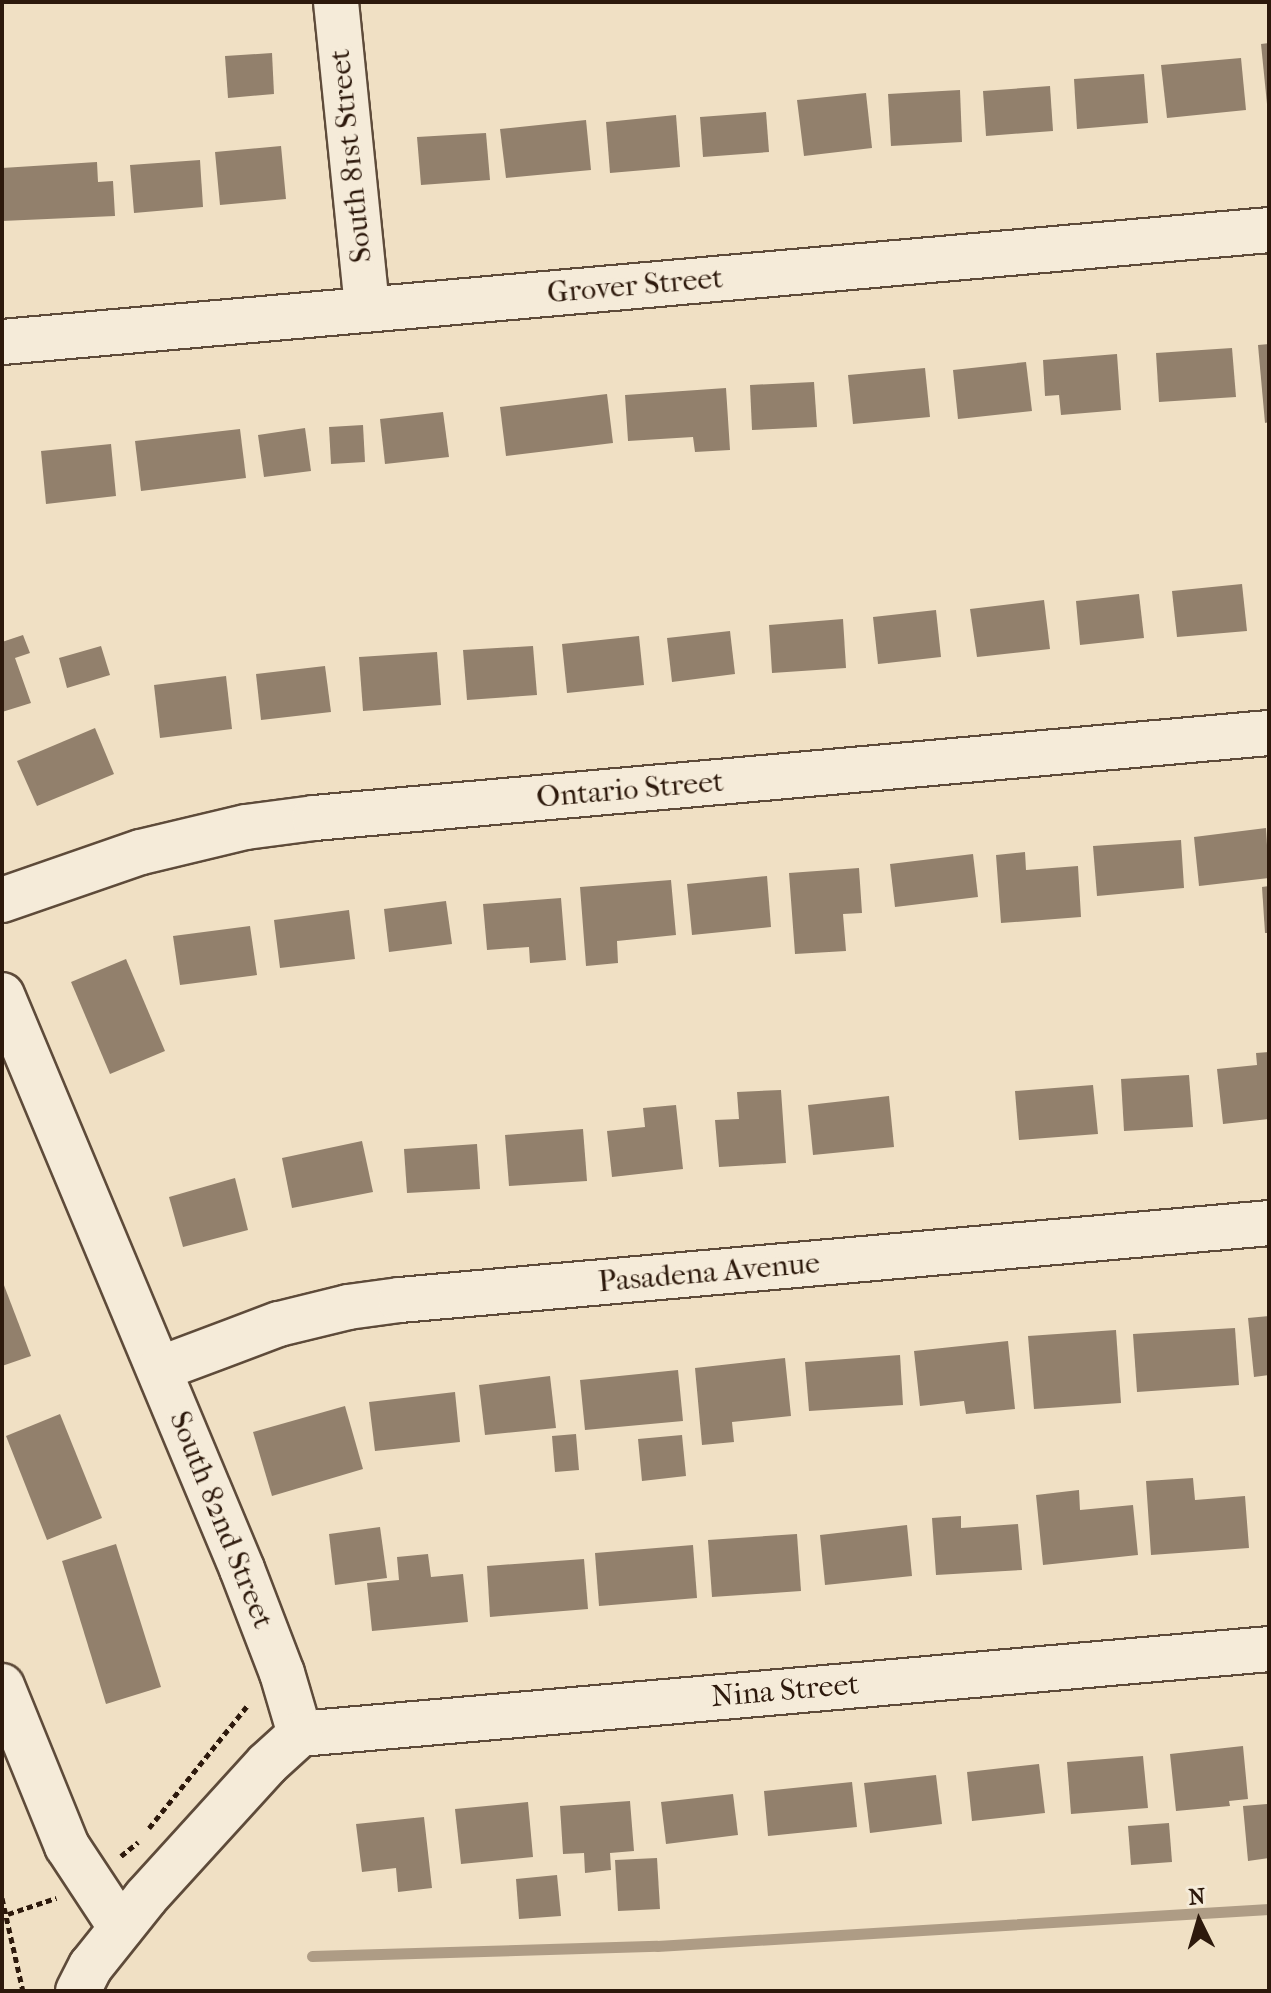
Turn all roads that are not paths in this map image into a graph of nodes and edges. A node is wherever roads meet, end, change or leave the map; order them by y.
1 (336, 2) edge
2 (1269, 230) edge
3 (367, 309) junction
4 (2, 342) edge
5 (1269, 733) edge
6 (2, 900) edge
7 (2, 995) edge
8 (1269, 1223) edge
9 (159, 1369) junction
10 (1269, 1649) edge
11 (2, 1686) edge
12 (300, 1734) junction
13 (121, 1928) junction
14 (78, 1991) edge

1 - 3 street, South 81st Street
2 - 3 street, Grover Street
3 - 4 street, Grover Street
5 - 6 street, Ontario Street
7 - 9 street, South 82nd Street
8 - 9 street, Pasadena Avenue
9 - 12 street, South 82nd Street
10 - 12 street, Nina Street
11 - 13 street
12 - 13 street
13 - 14 street

